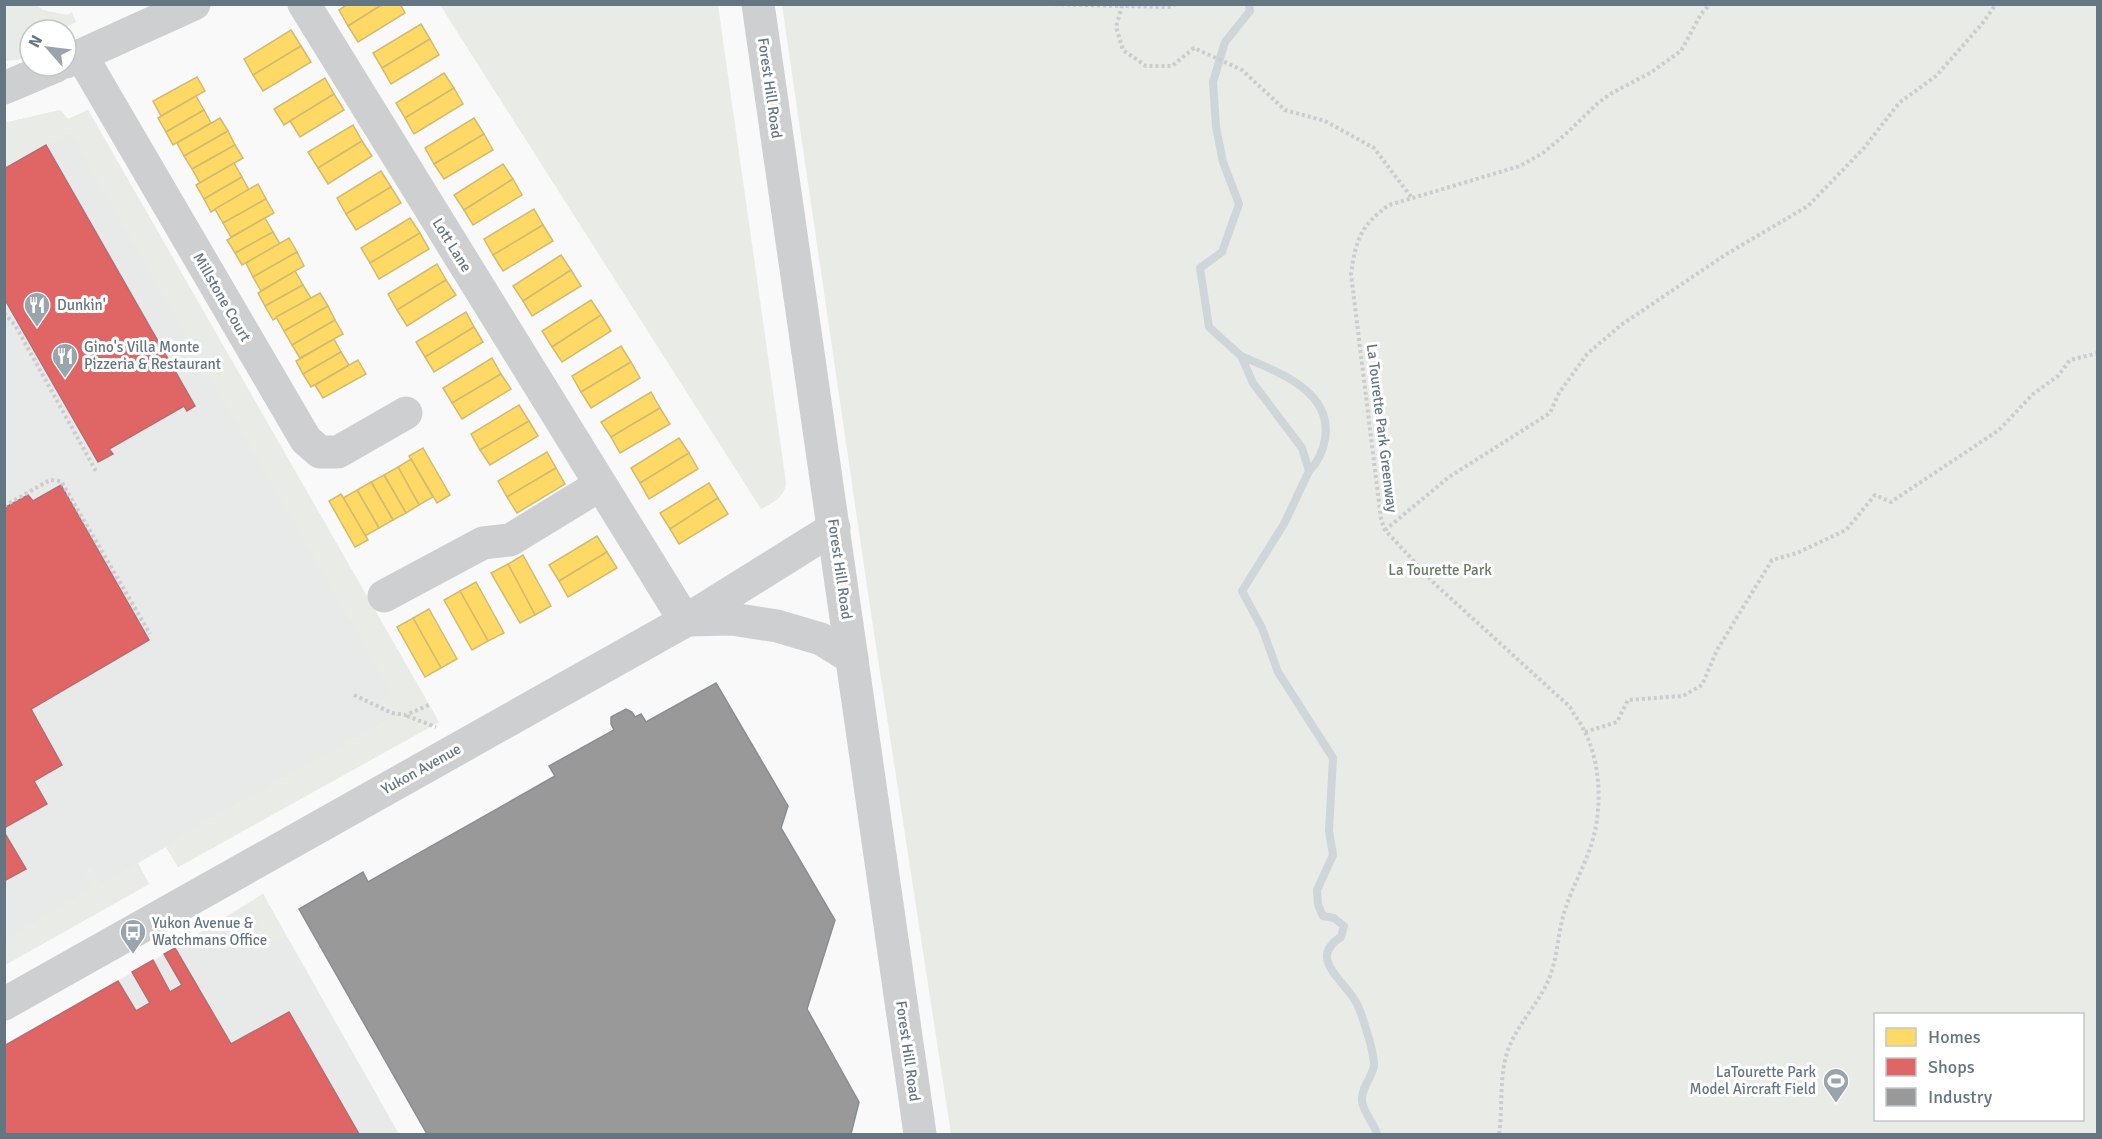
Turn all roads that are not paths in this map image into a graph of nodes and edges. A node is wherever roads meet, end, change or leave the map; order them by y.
1 (194, 4) edge
2 (304, 4) edge
3 (758, 4) edge
4 (78, 56) edge
5 (78, 77) edge
6 (26, 78) edge
7 (6, 86) edge
8 (406, 413) dead end
9 (600, 485) junction
10 (834, 528) junction
11 (384, 596) dead end
12 (685, 621) junction
13 (852, 658) junction
14 (4, 1004) edge
15 (920, 1134) edge

1 - 4 street
2 - 9 street, Lott Lane
3 - 10 street, Forest Hill Road
5 - 8 street, Millstone Court
6 - 7 street
9 - 11 street
9 - 12 street, Lott Lane
10 - 12 street, Yukon Avenue
10 - 13 street, Forest Hill Road
12 - 13 street
12 - 14 street, Yukon Avenue
13 - 15 street, Forest Hill Road

